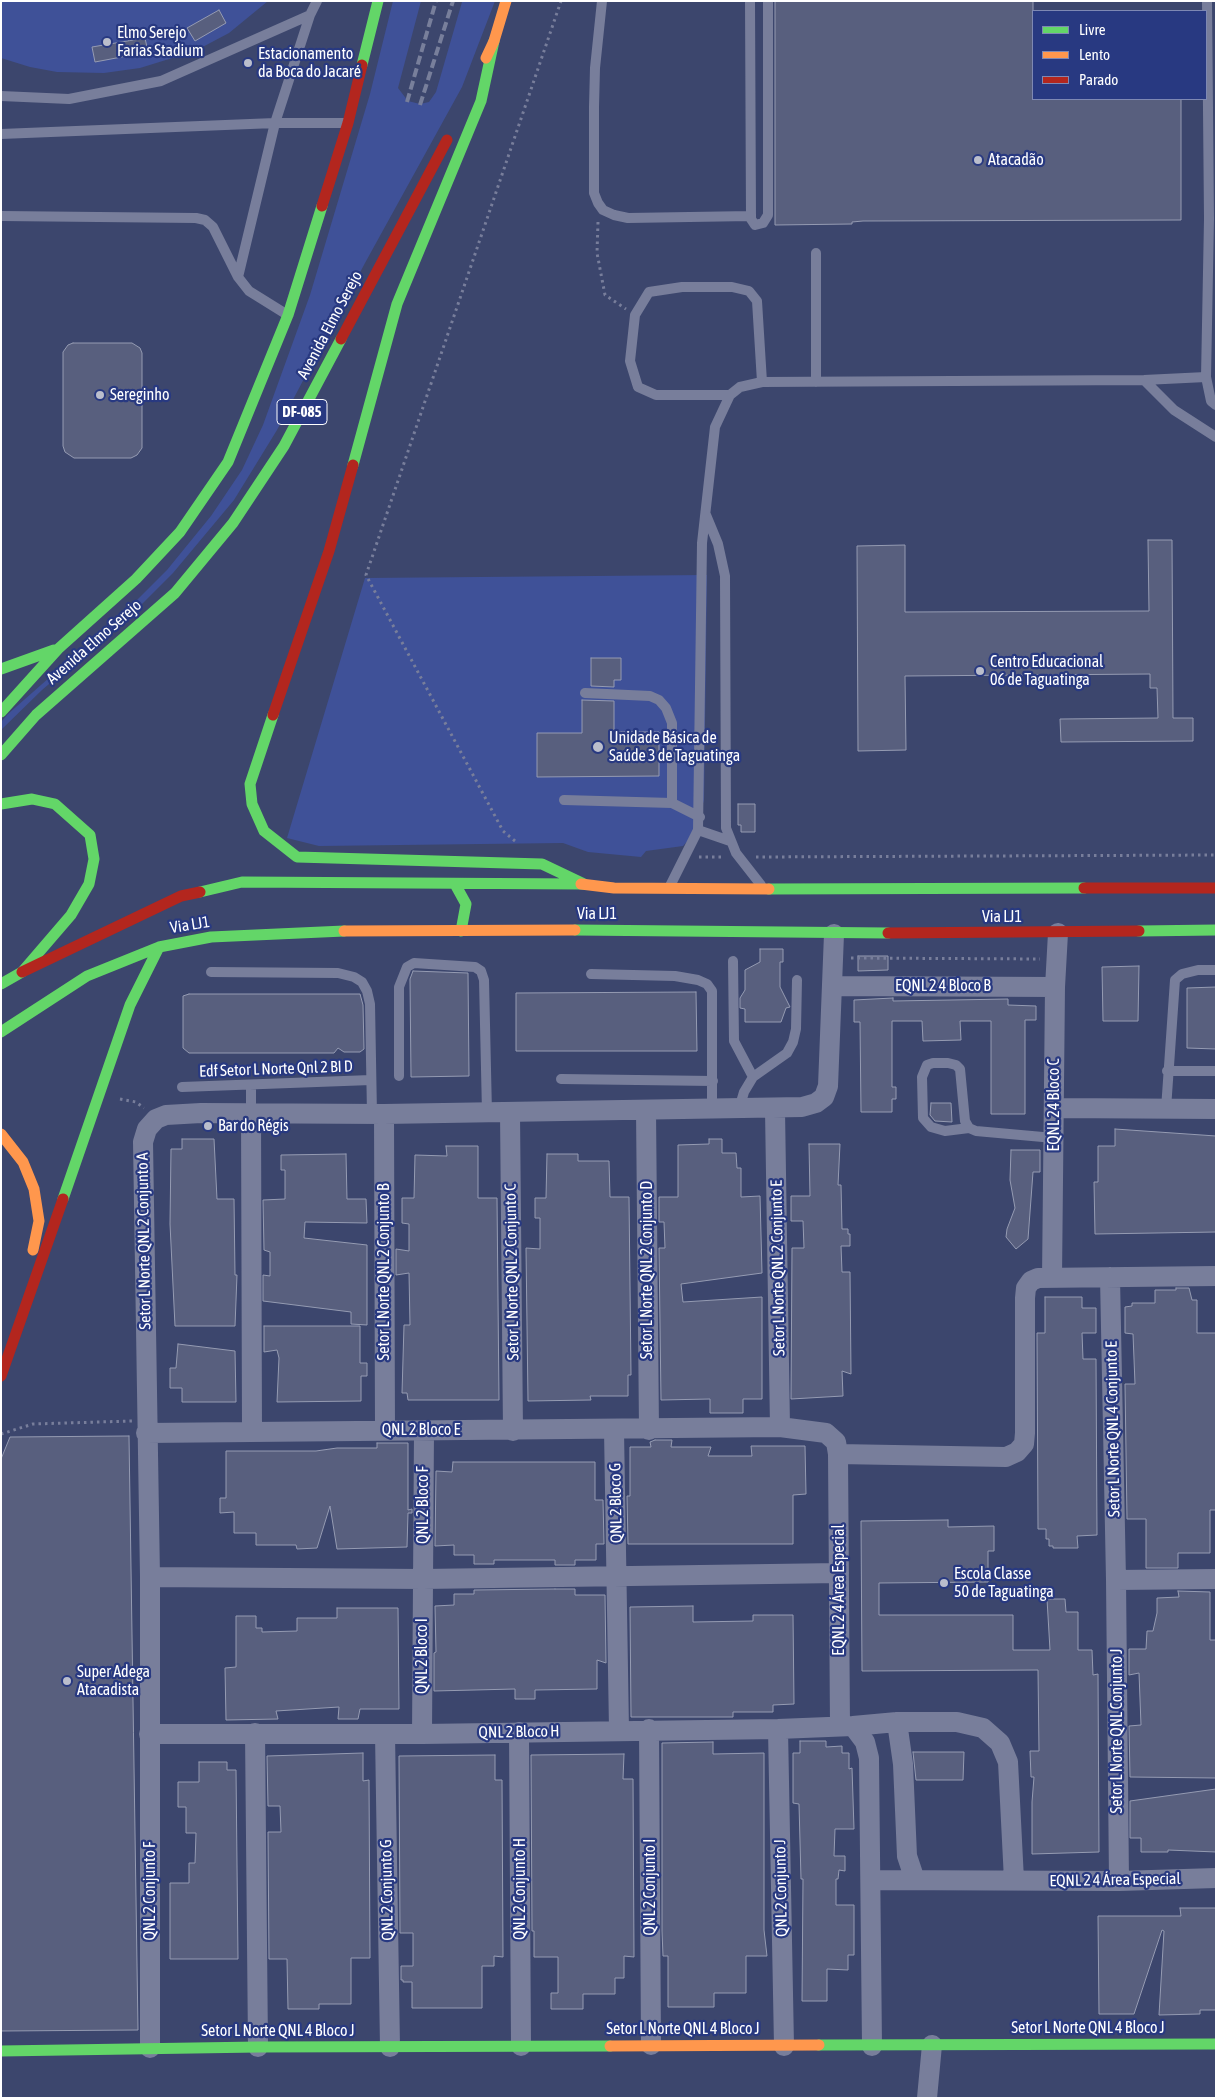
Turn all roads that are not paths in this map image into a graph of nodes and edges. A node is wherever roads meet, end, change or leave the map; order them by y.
1 (317, 1) edge
2 (378, 1) edge
3 (506, 1) edge
4 (602, 1) edge
5 (750, 1) edge
6 (768, 1) edge
7 (1207, 1) edge
8 (310, 15) junction
9 (494, 41) junction
10 (470, 91) dead end
11 (1, 96) edge
12 (275, 123) junction
13 (348, 123) junction
14 (454, 125) dead end
15 (1, 134) edge
16 (1, 216) edge
17 (751, 216) junction
18 (816, 253) dead end
19 (238, 278) junction
20 (288, 315) junction
21 (1206, 377) junction
22 (1144, 380) junction
23 (762, 382) junction
24 (816, 382) junction
25 (730, 395) junction
26 (1216, 405) edge
27 (1216, 436) edge
28 (706, 515) junction
29 (58, 649) junction
30 (1, 669) edge
31 (585, 693) dead end
32 (1, 712) edge
33 (1, 755) edge
34 (564, 800) dead end
35 (672, 803) junction
36 (1, 804) edge
37 (700, 817) junction
38 (698, 830) junction
39 (730, 841) junction
40 (455, 884) junction
41 (584, 884) junction
42 (762, 887) junction
43 (614, 888) junction
44 (1216, 888) edge
45 (669, 889) junction
46 (600, 898) dead end
47 (594, 920) dead end
48 (461, 930) junction
49 (602, 930) junction
50 (1216, 930) edge
51 (1058, 933) junction
52 (834, 934) junction
53 (159, 947) junction
54 (733, 961) dead end
55 (1216, 970) edge
56 (22, 972) junction
57 (212, 972) dead end
58 (592, 974) dead end
59 (797, 980) dead end
60 (1, 984) edge
61 (832, 986) junction
62 (1055, 987) junction
63 (1, 1032) edge
64 (1167, 1071) junction
65 (1216, 1071) edge
66 (399, 1076) dead end
67 (753, 1077) junction
68 (561, 1079) dead end
69 (371, 1080) junction
70 (713, 1082) junction
71 (251, 1085) junction
72 (182, 1087) dead end
73 (1055, 1108) junction
74 (1166, 1109) junction
75 (1216, 1109) edge
76 (646, 1110) junction
77 (712, 1110) junction
78 (739, 1110) junction
79 (775, 1110) junction
80 (251, 1112) junction
81 (487, 1113) junction
82 (510, 1113) junction
83 (378, 1114) junction
84 (970, 1128) junction
85 (1, 1134) edge
86 (1054, 1138) junction
87 (1216, 1276) edge
88 (1052, 1278) junction
89 (1110, 1278) junction
90 (16, 1296) dead end
91 (1, 1376) edge
92 (146, 1427) junction
93 (780, 1427) junction
94 (385, 1430) junction
95 (614, 1430) junction
96 (648, 1430) junction
97 (424, 1431) junction
98 (513, 1431) junction
99 (252, 1432) junction
100 (837, 1448) junction
101 (839, 1573) junction
102 (617, 1576) junction
103 (150, 1577) junction
104 (423, 1579) junction
105 (1216, 1579) edge
106 (1116, 1580) junction
107 (898, 1722) junction
108 (846, 1726) junction
109 (649, 1729) junction
110 (778, 1729) junction
111 (619, 1730) junction
112 (519, 1732) junction
113 (255, 1733) junction
114 (149, 1734) junction
115 (385, 1734) junction
116 (422, 1734) junction
117 (1216, 1878) edge
118 (870, 1880) junction
119 (915, 1880) junction
120 (1014, 1880) junction
121 (1118, 1881) junction
122 (1216, 2044) edge
123 (651, 2045) junction
124 (521, 2046) junction
125 (784, 2046) junction
126 (872, 2046) junction
127 (932, 2046) junction
128 (258, 2047) junction
129 (390, 2047) junction
130 (150, 2048) junction
131 (1, 2052) edge
132 (927, 2098) edge

1 - 8 lane
2 - 13 main road, Avenida Elmo Serejo / DF-085
3 - 9 main road
4 - 17 lane
5 - 17 lane
6 - 17 lane
7 - 21 lane
8 - 11 lane
8 - 12 lane
9 - 10 main road
9 - 41 main road
12 - 13 lane
12 - 15 lane
12 - 19 lane
13 - 20 main road, Avenida Elmo Serejo / DF-085
14 - 33 main road, Avenida Elmo Serejo / DF-085
16 - 19 lane
18 - 24 lane
19 - 20 lane
20 - 29 main road, Avenida Elmo Serejo / DF-085
21 - 22 lane
21 - 26 lane
22 - 24 lane
22 - 27 lane
23 - 24 lane
23 - 25 lane
23 - 25 lane
25 - 28 lane
28 - 37 lane
28 - 39 lane
29 - 30 main road
29 - 32 main road, Avenida Elmo Serejo / DF-085
31 - 35 lane
34 - 35 lane
35 - 37 lane
36 - 56 main road
37 - 38 lane
38 - 39 lane
38 - 45 lane
39 - 42 lane
40 - 41 main road, Via LJ1
40 - 48 main road
40 - 56 main road, Via LJ1
41 - 43 main road, Via LJ1
42 - 44 main road, Via LJ1
42 - 45 main road, Via LJ1
43 - 45 main road, Via LJ1
43 - 46 main road
47 - 49 main road
48 - 49 main road, Via LJ1
48 - 53 main road, Via LJ1
49 - 52 main road, Via LJ1
50 - 51 main road, Via LJ1
51 - 52 main road, Via LJ1
51 - 62 street, EQNL 24 Bloco C
52 - 61 street
53 - 63 main road, Via LJ1
53 - 91 main road
54 - 67 lane
55 - 64 lane
56 - 60 main road, Via LJ1
57 - 69 lane, Edf Setor L Norte Qnl 2 BI D
58 - 70 lane
59 - 67 lane
61 - 62 street, EQNL 2 4 Bloco B
61 - 79 street
62 - 73 street, EQNL 24 Bloco C
64 - 65 lane
64 - 74 lane
66 - 81 lane
67 - 78 lane
68 - 70 lane
69 - 71 lane, Edf Setor L Norte Qnl 2 BI D
69 - 83 lane, Edf Setor L Norte Qnl 2 BI D
70 - 77 lane
71 - 72 lane, Edf Setor L Norte Qnl 2 BI D
71 - 80 lane
73 - 74 street
73 - 86 street, EQNL 24 Bloco C
74 - 75 street
76 - 77 street
76 - 82 street
76 - 96 street, Setor L Norte QNL 2 Conjunto D
77 - 78 street
78 - 79 street
79 - 93 street, Setor L Norte QNL 2 Conjunto E
80 - 83 street
80 - 92 street, Setor L Norte QNL 2 Conjunto A
80 - 99 street
81 - 82 street
81 - 83 street
82 - 98 street, Setor L Norte QNL 2 Conjunto C
83 - 94 street, Setor L Norte QNL 2 Conjunto B
84 - 84 lane
84 - 86 lane
85 - 90 main road
86 - 88 street, EQNL 24 Bloco C
87 - 89 street
88 - 89 street
88 - 100 street
89 - 106 street, Setor L Norte QNL 4 Conjunto E
92 - 99 street, QNL 2 Bloco E
92 - 103 street
93 - 96 street, QNL 2 Bloco E
93 - 100 street, QNL 2 Bloco E
94 - 97 street, QNL 2 Bloco E
94 - 99 street, QNL 2 Bloco E
95 - 96 street, QNL 2 Bloco E
95 - 98 street, QNL 2 Bloco E
95 - 102 street, QNL 2 Bloco G
97 - 98 street, QNL 2 Bloco E
97 - 104 street, QNL 2 Bloco F
100 - 101 street, EQNL 2 4 Área Especial
101 - 102 street
101 - 108 street, EQNL 2 4 Área Especial
102 - 104 street
102 - 111 street, QNL 2 Bloco G
103 - 104 street
103 - 114 street
104 - 116 street, QNL 2 Bloco I
105 - 106 street
106 - 121 street, Setor L Norte QNL Conjunto J
107 - 108 street
107 - 119 street
107 - 120 street
108 - 110 street, QNL 2 Bloco H
108 - 118 street
109 - 110 street, QNL 2 Bloco H
109 - 111 street, QNL 2 Bloco H
109 - 123 street, QNL 2 Conjunto I
110 - 125 street, QNL 2 Conjunto J
111 - 112 street, QNL 2 Bloco H
112 - 116 street, QNL 2 Bloco H
112 - 124 street, QNL 2 Conjunto H
113 - 114 street, QNL 2 Bloco H
113 - 115 street, QNL 2 Bloco H
113 - 128 street
114 - 130 street, QNL 2 Conjunto F
115 - 116 street, QNL 2 Bloco H
115 - 129 street, QNL 2 Conjunto G
117 - 121 street, EQNL 2 4 Área Especial
118 - 119 street, EQNL 2 4 Área Especial
118 - 126 street
119 - 120 street, EQNL 2 4 Área Especial
120 - 121 street, EQNL 2 4 Área Especial
122 - 127 main road, Setor L Norte QNL 4 Bloco J
123 - 124 main road, Setor L Norte QNL 4 Bloco J
123 - 125 main road, Setor L Norte QNL 4 Bloco J
124 - 129 main road, Setor L Norte QNL 4 Bloco J
125 - 126 main road, Setor L Norte QNL 4 Bloco J
126 - 127 main road, Setor L Norte QNL 4 Bloco J
127 - 132 street
128 - 129 main road, Setor L Norte QNL 4 Bloco J
128 - 130 main road, Setor L Norte QNL 4 Bloco J
130 - 131 main road, Setor L Norte QNL 4 Bloco J

